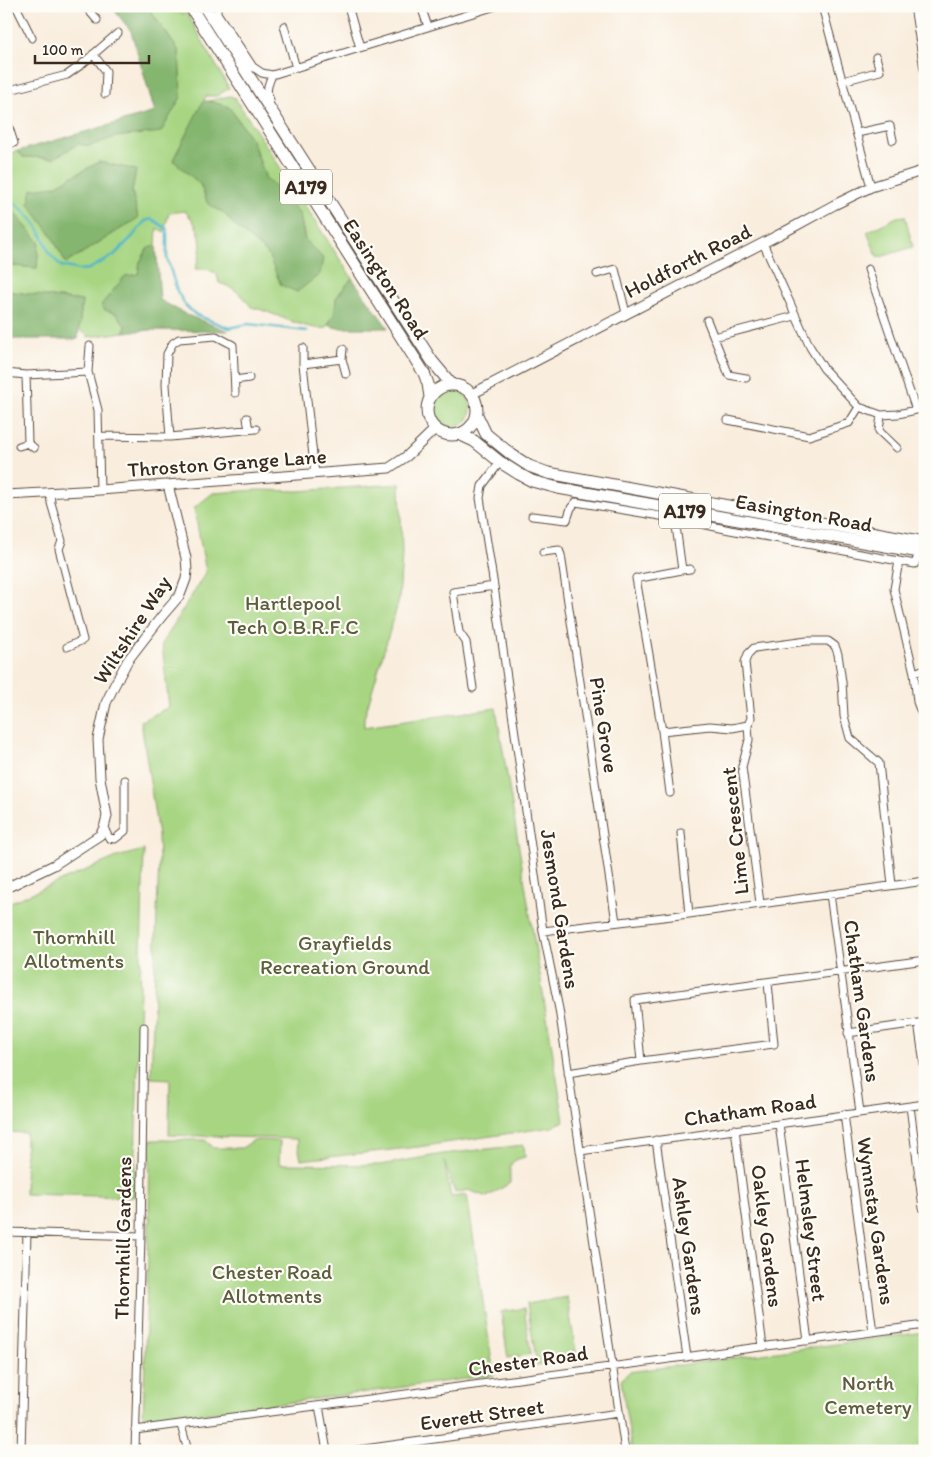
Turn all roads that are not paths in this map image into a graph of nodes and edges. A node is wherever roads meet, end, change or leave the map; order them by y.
1 (16, 6) edge
2 (85, 6) edge
3 (190, 6) edge
4 (204, 6) edge
5 (217, 6) edge
6 (348, 6) edge
7 (421, 6) edge
8 (496, 6) edge
9 (823, 6) edge
10 (915, 6) edge
11 (479, 9) edge
12 (97, 20) dead end
13 (284, 26) dead end
14 (428, 27) junction
15 (118, 33) dead end
16 (32, 38) dead end
17 (360, 48) junction
18 (93, 54) junction
19 (876, 56) dead end
20 (296, 68) junction
21 (925, 69) edge
22 (272, 75) junction
23 (843, 81) junction
24 (6, 91) edge
25 (105, 94) dead end
26 (6, 118) edge
27 (276, 121) junction
28 (857, 133) junction
29 (893, 140) dead end
30 (14, 143) dead end
31 (925, 170) edge
32 (871, 187) junction
33 (763, 242) junction
34 (868, 269) dead end
35 (597, 274) dead end
36 (626, 313) junction
37 (795, 316) junction
38 (707, 320) dead end
39 (714, 337) junction
40 (90, 346) dead end
41 (303, 348) dead end
42 (343, 349) dead end
43 (342, 359) junction
44 (303, 364) junction
45 (88, 372) junction
46 (6, 373) edge
47 (346, 374) dead end
48 (26, 375) junction
49 (249, 378) dead end
50 (746, 378) dead end
51 (234, 380) junction
52 (452, 385) junction
53 (235, 393) dead end
54 (472, 394) junction
55 (430, 397) junction
56 (859, 408) junction
57 (925, 408) edge
58 (916, 410) junction
59 (476, 415) junction
60 (881, 415) junction
61 (247, 418) dead end
62 (728, 420) dead end
63 (435, 429) junction
64 (459, 434) junction
65 (99, 436) junction
66 (170, 437) junction
67 (28, 443) junction
68 (19, 446) dead end
69 (34, 448) dead end
70 (897, 448) dead end
71 (500, 462) junction
72 (315, 474) junction
73 (583, 479) junction
74 (168, 485) junction
75 (100, 490) junction
76 (581, 491) junction
77 (50, 492) junction
78 (661, 493) junction
79 (6, 495) edge
80 (584, 503) junction
81 (658, 506) junction
82 (532, 516) dead end
83 (678, 519) junction
84 (923, 547) edge
85 (543, 552) dead end
86 (900, 561) junction
87 (494, 586) junction
88 (67, 647) dead end
89 (925, 670) edge
90 (914, 673) junction
91 (473, 688) dead end
92 (925, 722) edge
93 (748, 725) junction
94 (662, 731) junction
95 (125, 780) dead end
96 (670, 793) dead end
97 (104, 828) junction
98 (680, 833) dead end
99 (925, 881) edge
100 (892, 886) junction
101 (6, 888) edge
102 (830, 894) junction
103 (760, 903) junction
104 (689, 914) junction
105 (616, 922) junction
106 (544, 931) junction
107 (925, 960) edge
108 (840, 971) junction
109 (768, 983) junction
110 (925, 1022) edge
111 (144, 1027) dead end
112 (919, 1029) dead end
113 (848, 1033) junction
114 (923, 1043) edge
115 (641, 1061) junction
116 (925, 1072) edge
117 (568, 1073) junction
118 (925, 1104) edge
119 (910, 1106) junction
120 (860, 1112) junction
121 (844, 1114) junction
122 (779, 1124) junction
123 (736, 1129) junction
124 (656, 1140) junction
125 (580, 1151) junction
126 (924, 1208) edge
127 (6, 1232) edge
128 (27, 1232) junction
129 (141, 1236) junction
130 (925, 1325) edge
131 (873, 1332) junction
132 (808, 1341) junction
133 (764, 1347) junction
134 (687, 1357) junction
135 (612, 1367) junction
136 (319, 1406) junction
137 (619, 1413) junction
138 (181, 1424) junction
139 (135, 1430) junction
140 (21, 1451) edge
141 (135, 1451) edge
142 (188, 1451) edge
143 (327, 1451) edge
144 (350, 1451) edge
145 (625, 1451) edge

1 - 16 street
2 - 12 street
3 - 55 highway, Easington Road / A179
4 - 27 highway, Easington Road / A179
5 - 22 street
6 - 17 street
7 - 14 street
8 - 11 street
9 - 23 street
10 - 21 street
11 - 14 street
13 - 20 street
14 - 17 street
15 - 18 street
17 - 20 street
18 - 24 street
18 - 25 street
19 - 23 street
20 - 22 street
22 - 27 street
23 - 28 street
26 - 30 street
27 - 52 highway, Easington Road / A179
28 - 29 street
28 - 32 street
31 - 32 street, Holdforth Road
32 - 33 street, Holdforth Road
33 - 36 street, Holdforth Road
33 - 37 street
34 - 58 street
35 - 36 street
36 - 54 street, Holdforth Road
37 - 39 street
37 - 56 street
38 - 39 street
39 - 50 street
40 - 45 street
41 - 44 street
42 - 43 street
43 - 44 street
43 - 47 street
44 - 72 street
45 - 48 street
45 - 65 street
46 - 48 street
48 - 67 street
49 - 51 street
51 - 53 street
51 - 66 street
52 - 54 highway, Easington Road
52 - 55 highway
54 - 59 highway, Easington Road
55 - 63 highway, Easington Road
56 - 60 street
56 - 62 street
57 - 58 street
58 - 60 street
59 - 64 highway
59 - 73 highway, Easington Road / A179
60 - 70 street
61 - 66 street
63 - 64 highway, Easington Road
63 - 72 street, Throston Grange Lane
64 - 71 highway, Easington Road / A179
65 - 66 street
65 - 75 street
67 - 68 street
67 - 69 street
71 - 76 highway, Easington Road / A179
71 - 87 street, Jesmond Gardens
72 - 74 street, Throston Grange Lane
73 - 76 street
73 - 78 highway, Easington Road / A179
74 - 75 street, Throston Grange Lane
74 - 97 street, Wiltshire Way
75 - 77 street, Throston Grange Lane
76 - 80 street
76 - 81 highway, Easington Road / A179
77 - 79 street, Throston Grange Lane
77 - 88 street
78 - 81 highway
78 - 84 highway, Easington Road / A179
80 - 82 street
80 - 83 street, Easington Road
81 - 84 highway, Easington Road / A179
83 - 86 street, Easington Road
83 - 94 street
84 - 86 street, Easington Road
85 - 105 street, Pine Grove
86 - 90 street
87 - 91 street
87 - 106 street, Jesmond Gardens
89 - 90 street
90 - 92 street
93 - 94 street
93 - 100 street, Lime Crescent
93 - 103 street, Lime Crescent
94 - 96 street
95 - 97 street
97 - 101 street
98 - 104 street
99 - 100 street
100 - 102 street
102 - 103 street
102 - 108 street, Chatham Gardens
103 - 104 street
104 - 105 street
105 - 106 street
106 - 117 street, Jesmond Gardens
107 - 108 street
108 - 109 street
108 - 113 street, Chatham Gardens
109 - 115 street
109 - 115 street
110 - 113 street
111 - 129 street, Thornhill Gardens
112 - 114 street
113 - 120 street, Chatham Gardens
114 - 116 street
115 - 117 street
117 - 125 street, Jesmond Gardens
118 - 119 street, Chatham Road
119 - 120 street, Chatham Road
119 - 126 street
120 - 121 street, Chatham Road
121 - 122 street, Chatham Road
121 - 131 street, Wynnstay Gardens
122 - 123 street, Chatham Road
122 - 132 street, Helmsley Street
123 - 124 street, Chatham Road
123 - 133 street, Oakley Gardens
124 - 125 street, Chatham Road
124 - 134 street, Ashley Gardens
125 - 135 street, Jesmond Gardens
127 - 128 street
128 - 129 street
128 - 140 street
129 - 139 street, Thornhill Gardens
130 - 131 street, Chester Road
131 - 132 street, Chester Road
132 - 133 street, Chester Road
133 - 134 street, Chester Road
134 - 135 street, Chester Road
135 - 136 street, Chester Road
135 - 137 street, Jesmond Gardens
136 - 138 street, Chester Road
136 - 143 street
137 - 144 street, Everett Street
137 - 145 street, Jesmond Gardens
138 - 139 street, Chester Road
138 - 142 street
139 - 141 street, Thornhill Gardens

